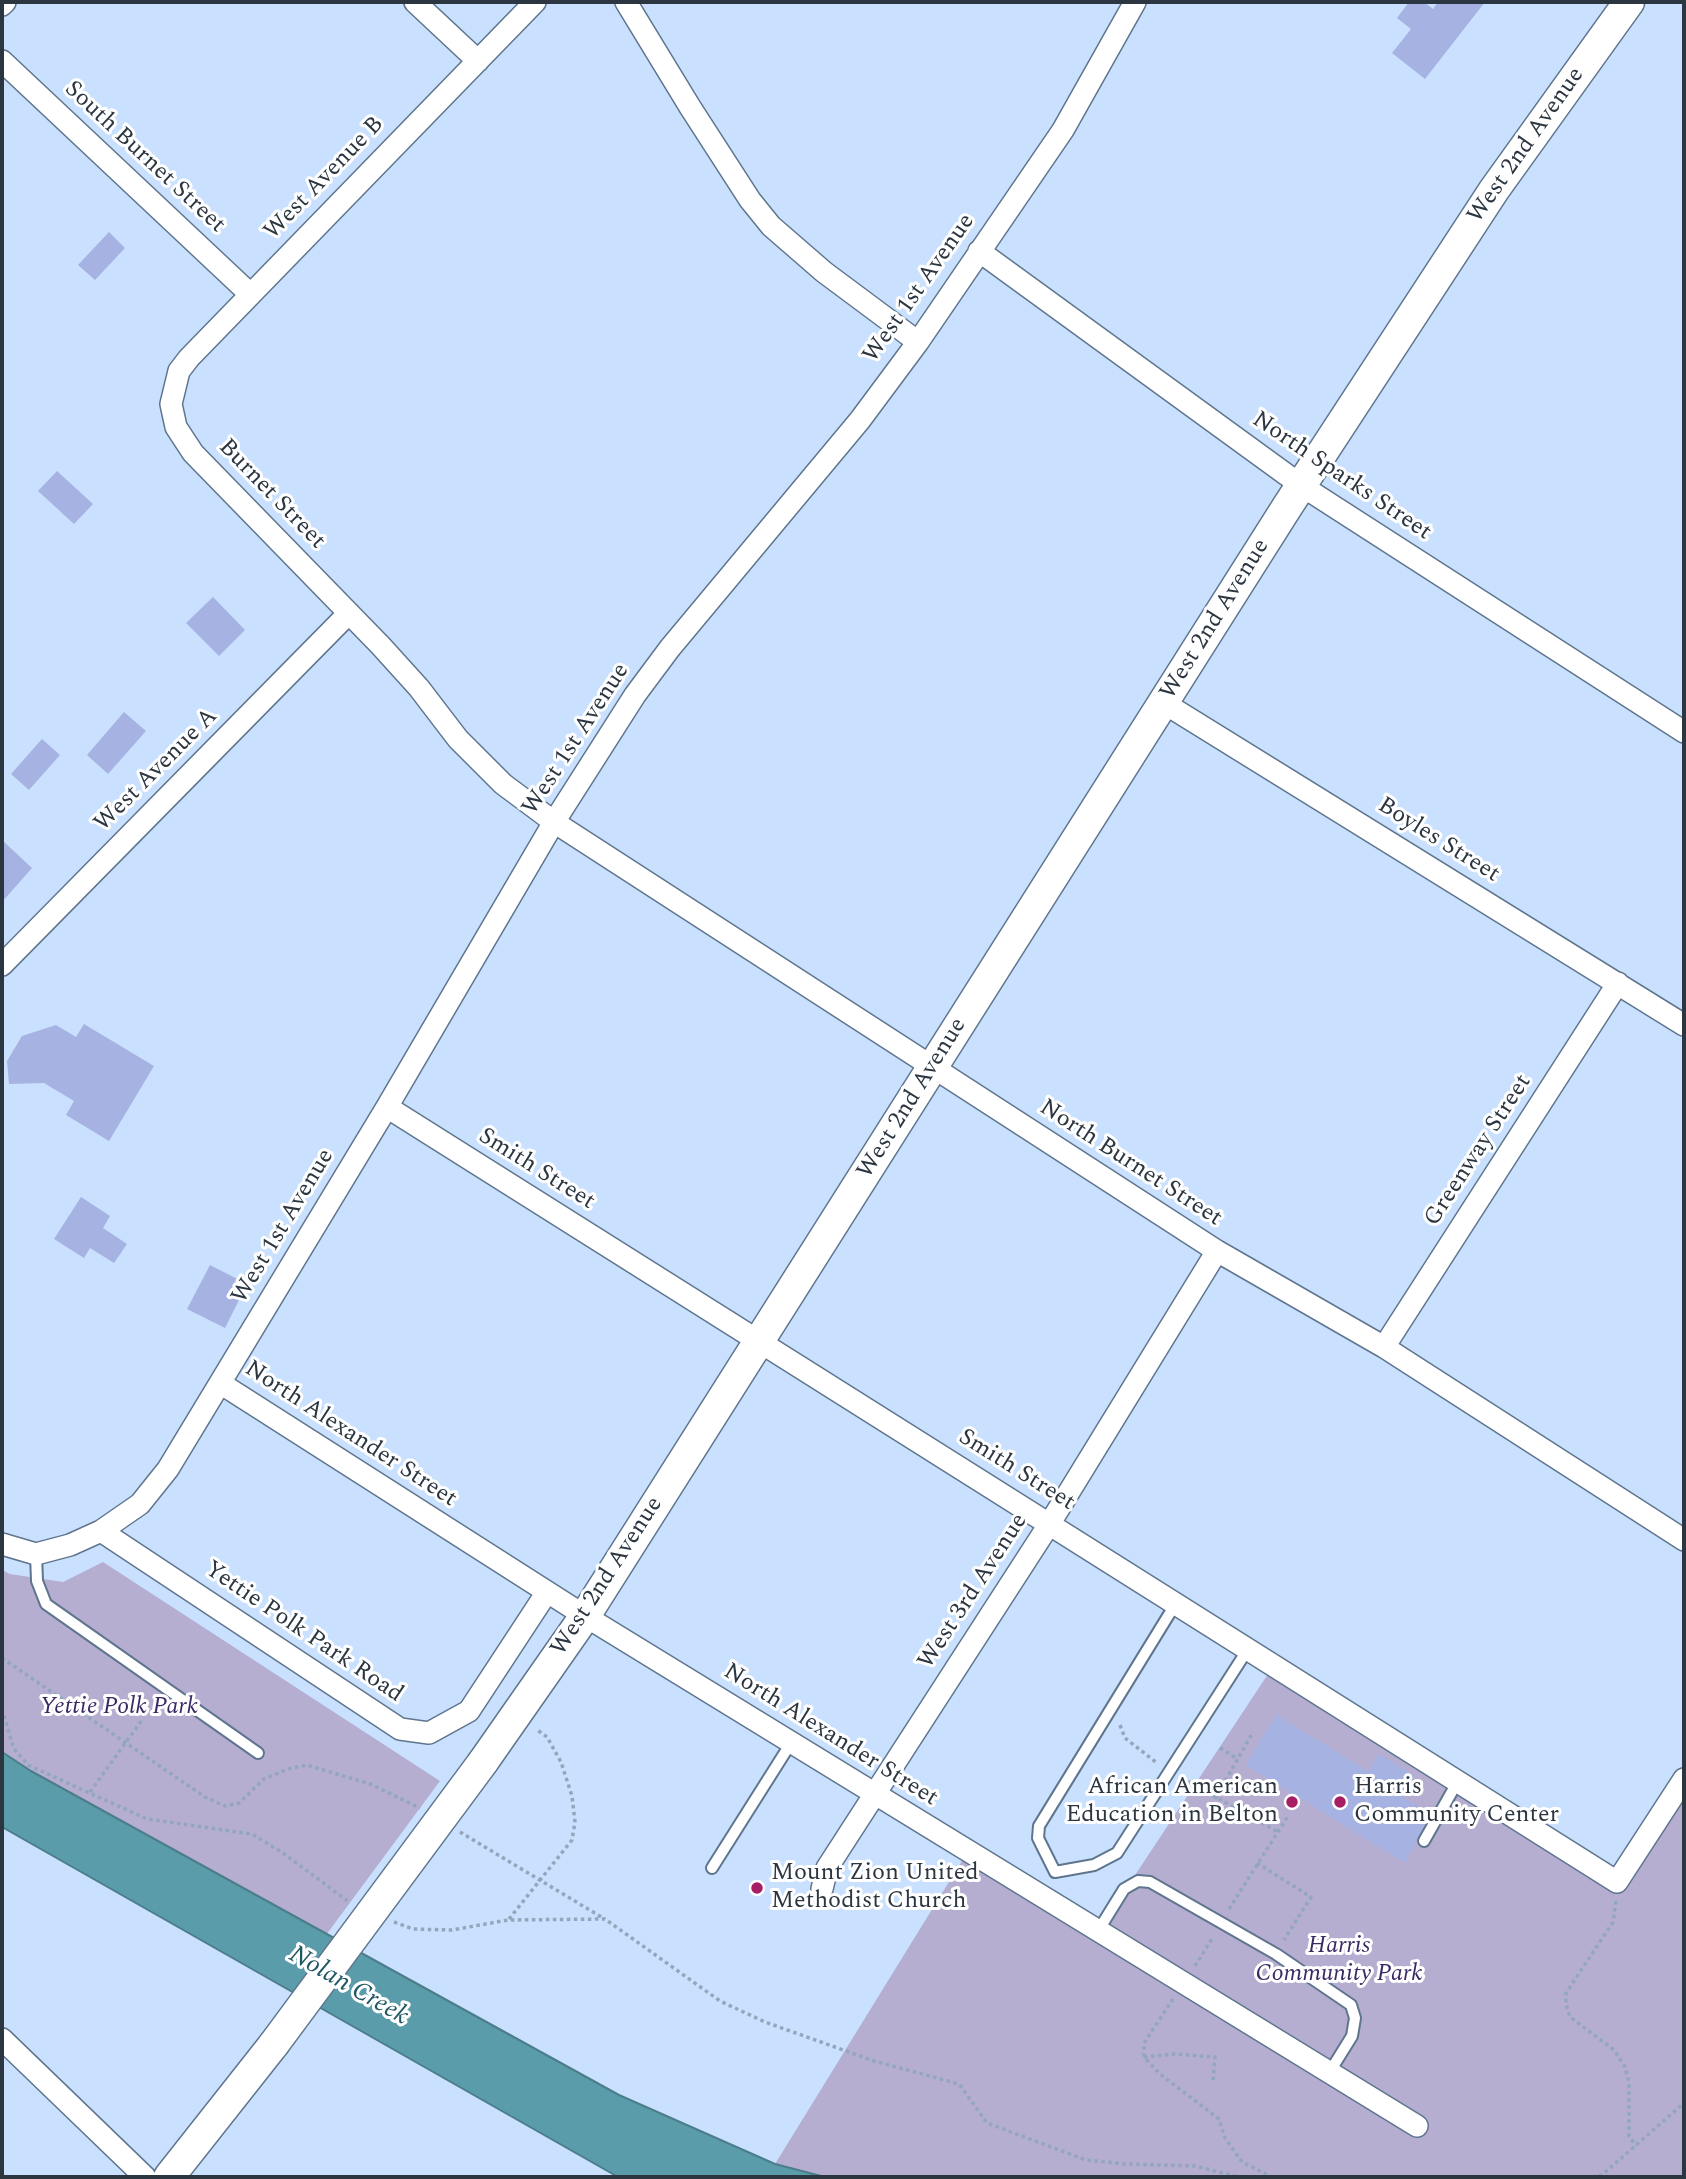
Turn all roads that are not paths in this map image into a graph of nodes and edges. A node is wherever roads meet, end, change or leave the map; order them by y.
1 (415, 2) edge
2 (535, 2) edge
3 (626, 2) edge
4 (1135, 2) edge
5 (1629, 2) edge
6 (2, 61) edge
7 (478, 61) junction
8 (979, 251) junction
9 (250, 294) junction
10 (918, 342) junction
11 (171, 404) joint
12 (1302, 486) junction
13 (349, 613) junction
14 (1164, 702) junction
15 (1684, 732) edge
16 (554, 822) junction
17 (2, 965) edge
18 (1618, 984) junction
19 (1684, 1024) edge
20 (932, 1068) junction
21 (387, 1107) junction
22 (1217, 1251) junction
23 (760, 1341) junction
24 (1384, 1347) junction
25 (220, 1383) junction
26 (1049, 1524) junction
27 (101, 1531) junction
28 (1684, 1540) edge
29 (2, 1544) edge
30 (36, 1553) junction
31 (547, 1592) junction
32 (1176, 1603) junction
33 (585, 1616) junction
34 (1248, 1649) junction
35 (791, 1743) junction
36 (258, 1753) dead end
37 (1684, 1779) edge
38 (1458, 1781) junction
39 (875, 1794) junction
40 (1424, 1841) dead end
41 (712, 1868) dead end
42 (1055, 1872) junction
43 (822, 1889) dead end
44 (1041, 1896) junction
45 (1098, 1931) junction
46 (2, 2039) edge
47 (1329, 2073) junction
48 (1417, 2126) dead end
49 (145, 2177) edge
50 (169, 2177) edge

1 - 7 street
2 - 7 street, West Avenue B
3 - 10 street
4 - 8 street, West 1st Avenue
5 - 12 street, West 2nd Avenue
6 - 9 street, South Burnet Street
7 - 9 street, West Avenue B
8 - 10 street, West 1st Avenue
8 - 12 street, North Sparks Street
9 - 11 street, West Avenue B
10 - 16 street, West 1st Avenue
11 - 13 street, Burnet Street
12 - 14 street, West 2nd Avenue
12 - 15 street, North Sparks Street
13 - 16 street
13 - 17 street, West Avenue A
14 - 18 street, Boyles Street
14 - 20 street, West 2nd Avenue
16 - 20 street, North Burnet Street
16 - 21 street, West 1st Avenue
18 - 19 street, Boyles Street
18 - 24 street, Greenway Street
20 - 22 street, North Burnet Street
20 - 23 street, West 2nd Avenue
21 - 23 street, Smith Street
21 - 25 street, West 1st Avenue
22 - 24 street, North Burnet Street
22 - 26 street, West 3rd Avenue
23 - 26 street, Smith Street
23 - 33 street, West 2nd Avenue
24 - 28 street, North Burnet Street
25 - 27 street, West 1st Avenue
25 - 31 street, North Alexander Street
26 - 32 street, Smith Street
26 - 39 street, West 3rd Avenue
27 - 30 street, West 1st Avenue
27 - 31 street, Yettie Polk Park Road
29 - 30 street
30 - 36 lane
31 - 33 street, North Alexander Street
32 - 34 street, Smith Street
32 - 42 lane
33 - 35 street, North Alexander Street
33 - 50 street, West 2nd Avenue, bridge
34 - 38 street, Smith Street
34 - 42 lane
35 - 39 street, North Alexander Street
35 - 41 lane
37 - 38 street, Smith Street
38 - 40 lane
39 - 43 street, West 3rd Avenue
39 - 44 street, North Alexander Street
42 - 44 lane
44 - 45 street, North Alexander Street
45 - 47 street, North Alexander Street
45 - 47 lane
46 - 49 street
47 - 48 street, North Alexander Street

